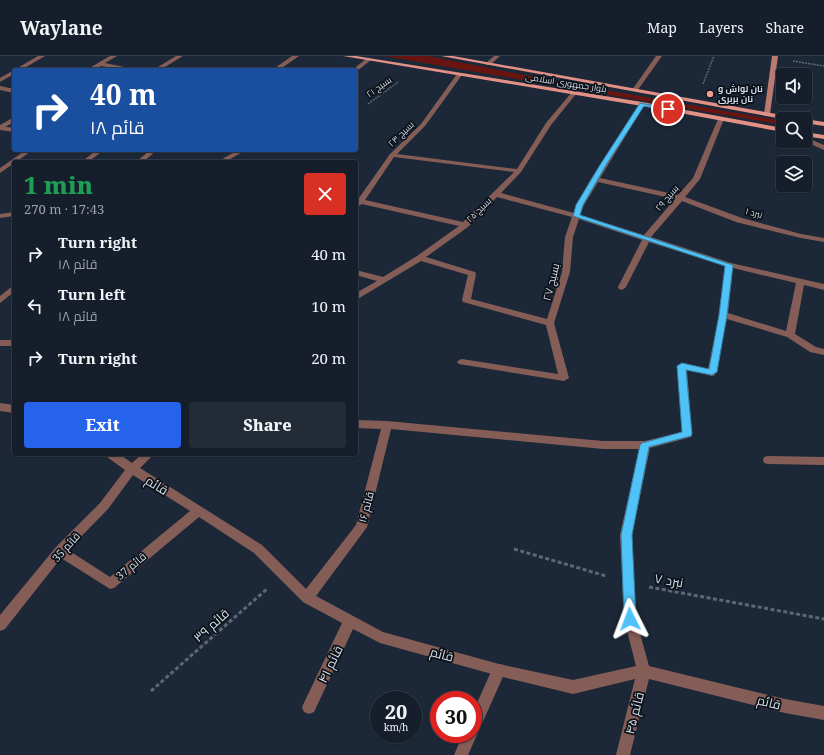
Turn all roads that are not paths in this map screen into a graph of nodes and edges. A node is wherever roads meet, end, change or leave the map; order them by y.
1 (42, 56) edge
2 (114, 56) edge
3 (180, 56) edge
4 (296, 56) edge
5 (346, 56) edge
6 (444, 56) edge
7 (497, 56) edge
8 (659, 56) edge
9 (775, 57) edge
10 (368, 60) junction
11 (100, 64) junction
12 (488, 64) junction
13 (21, 68) edge
14 (93, 68) edge
15 (124, 68) edge
16 (159, 68) edge
17 (278, 68) edge
18 (357, 68) edge
19 (12, 73) edge
20 (460, 75) junction
21 (0, 80) edge
22 (0, 88) edge
23 (12, 90) edge
24 (635, 90) junction
25 (574, 93) junction
26 (642, 104) junction
27 (767, 114) junction
28 (776, 116) edge
29 (721, 118) junction
30 (12, 120) edge
31 (812, 122) edge
32 (824, 124) edge
33 (0, 128) edge
34 (776, 129) edge
35 (12, 130) edge
36 (812, 135) edge
37 (824, 137) edge
38 (812, 142) edge
39 (824, 148) edge
40 (27, 152) edge
41 (98, 152) edge
42 (152, 152) edge
43 (239, 152) edge
44 (392, 155) junction
45 (16, 160) edge
46 (87, 160) edge
47 (142, 160) edge
48 (225, 160) edge
49 (7, 166) edge
50 (0, 171) edge
51 (519, 171) junction
52 (595, 179) junction
53 (496, 194) junction
54 (681, 198) junction
55 (358, 202) edge
56 (12, 214) edge
57 (0, 216) edge
58 (576, 216) junction
59 (465, 225) junction
60 (647, 237) junction
61 (824, 240) edge
62 (420, 258) junction
63 (729, 265) junction
64 (358, 273) edge
65 (384, 280) junction
66 (800, 282) junction
67 (824, 287) edge
68 (622, 288) dead end
69 (12, 290) edge
70 (358, 296) edge
71 (0, 300) edge
72 (723, 315) junction
73 (550, 323) junction
74 (790, 335) junction
75 (0, 343) edge
76 (12, 343) edge
77 (824, 352) edge
78 (462, 362) dead end
79 (0, 407) edge
80 (12, 409) edge
81 (358, 424) edge
82 (387, 425) junction
83 (645, 445) junction
84 (114, 456) edge
85 (147, 456) edge
86 (768, 460) dead end
87 (824, 461) edge
88 (132, 469) junction
89 (198, 511) junction
90 (60, 551) junction
91 (307, 598) junction
92 (350, 621) junction
93 (0, 625) edge
94 (499, 670) junction
95 (644, 671) junction
96 (309, 707) dead end
97 (482, 708) edge
98 (824, 713) edge
99 (466, 743) edge
100 (461, 755) edge
101 (623, 755) edge

1 - 13 street
2 - 11 street
3 - 16 street
4 - 17 street
5 - 10 main road, بلوار جمهوری اسلامی
6 - 12 main road, بلوار جمهوری اسلامی
7 - 12 street
8 - 24 street
9 - 27 street
10 - 18 street
10 - 20 main road, بلوار جمهوری اسلامی
11 - 14 street
11 - 15 street
12 - 24 main road, بلوار جمهوری اسلامی
19 - 21 street
20 - 25 main road, بلوار جمهوری اسلامی
20 - 44 street, بسیج ۲۳
22 - 23 street
24 - 27 main road, بلوار جمهوری اسلامی
25 - 26 main road, بلوار جمهوری اسلامی
25 - 51 street, بسیج ۲۵
26 - 29 main road, بلوار جمهوری اسلامی
26 - 52 street, بسیج ۲۷
27 - 28 main road, بلوار جمهوری اسلامی
29 - 34 main road, بلوار جمهوری اسلامی
29 - 54 street, بسیج ۲۹
30 - 33 street
31 - 32 main road
33 - 35 street
36 - 37 main road
38 - 39 street
40 - 45 street
41 - 46 street
42 - 47 street
43 - 48 street
44 - 51 street
44 - 55 street, بسیج ۲۳
49 - 50 street
51 - 53 street, بسیج ۲۵
52 - 54 street, نبرد ۱
52 - 58 street, بسیج ۲۷
53 - 58 street
53 - 59 street, بسیج ۲۵
54 - 60 street, بسیج ۲۹
54 - 61 street, نبرد ۱
55 - 59 street
56 - 57 street
58 - 60 street
58 - 73 street, بسیج ۲۷
59 - 62 street, بسیج ۲۵
60 - 63 street
60 - 68 street, بسیج ۲۹
62 - 65 street, بسیج ۲۵
62 - 73 street
63 - 66 street
63 - 72 street
64 - 65 street
65 - 70 street, بسیج ۲۵
66 - 67 street
66 - 74 street
69 - 71 street
72 - 74 street
72 - 83 street
73 - 78 street
74 - 77 street
75 - 76 street
79 - 80 street
81 - 82 street
82 - 83 street
82 - 91 street, قائم ۱۶
83 - 95 street
84 - 88 street, قائم
85 - 88 street
86 - 87 street
88 - 89 street, قائم
88 - 90 street, قائم 35
89 - 90 street, قائم 37
89 - 91 street, قائم
90 - 93 street, قائم 35
91 - 92 street, قائم
92 - 94 street, قائم
92 - 96 street, قائم ۴۱
94 - 95 street, قائم
94 - 97 street
95 - 98 street, قائم
95 - 101 street, قائم ۴۵
99 - 100 street

